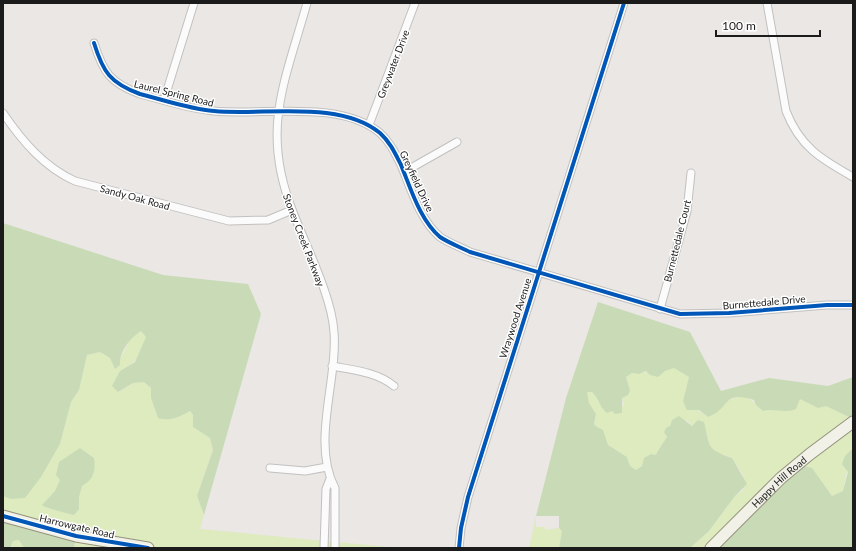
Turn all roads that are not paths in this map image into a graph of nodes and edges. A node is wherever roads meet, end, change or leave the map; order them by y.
1 (194, 3) edge
2 (307, 3) edge
3 (415, 3) edge
4 (624, 3) edge
5 (767, 3) edge
6 (94, 43) dead end
7 (164, 100) junction
8 (278, 112) junction
9 (4, 117) edge
10 (369, 126) junction
11 (456, 142) dead end
12 (404, 172) junction
13 (690, 173) dead end
14 (853, 178) edge
15 (292, 210) junction
16 (538, 272) junction
17 (853, 305) edge
18 (660, 309) junction
19 (332, 366) junction
20 (394, 386) dead end
21 (853, 422) edge
22 (327, 467) junction
23 (270, 468) dead end
24 (330, 479) junction
25 (3, 516) edge
26 (148, 548) edge
27 (324, 548) edge
28 (335, 548) edge
29 (459, 548) edge
30 (711, 548) edge

1 - 7 street
2 - 8 street, Stoney Creek Parkway
3 - 10 street, Greywater Drive
4 - 16 street, Wraywood Avenue
5 - 14 street
6 - 7 street, Laurel Spring Road
7 - 8 street, Laurel Spring Road
8 - 10 street, Greyfield Drive
8 - 15 street, Stoney Creek Parkway
9 - 15 street, Sandy Oak Road
10 - 12 street, Greyfield Drive
11 - 12 street
12 - 16 street, Greyfield Drive
13 - 18 street, Burnettedale Court
15 - 19 street, Stoney Creek Parkway
16 - 18 street, Burnettedale Drive
16 - 29 street, Wraywood Avenue
17 - 18 street, Burnettedale Drive
19 - 20 street
19 - 22 street, Stoney Creek Parkway
21 - 30 street, Happy Hill Road
22 - 23 street
22 - 24 street, Stoney Creek Parkway
24 - 27 street, Stoney Creek Parkway
24 - 28 street, Stoney Creek Parkway
25 - 26 street, Harrowgate Road

